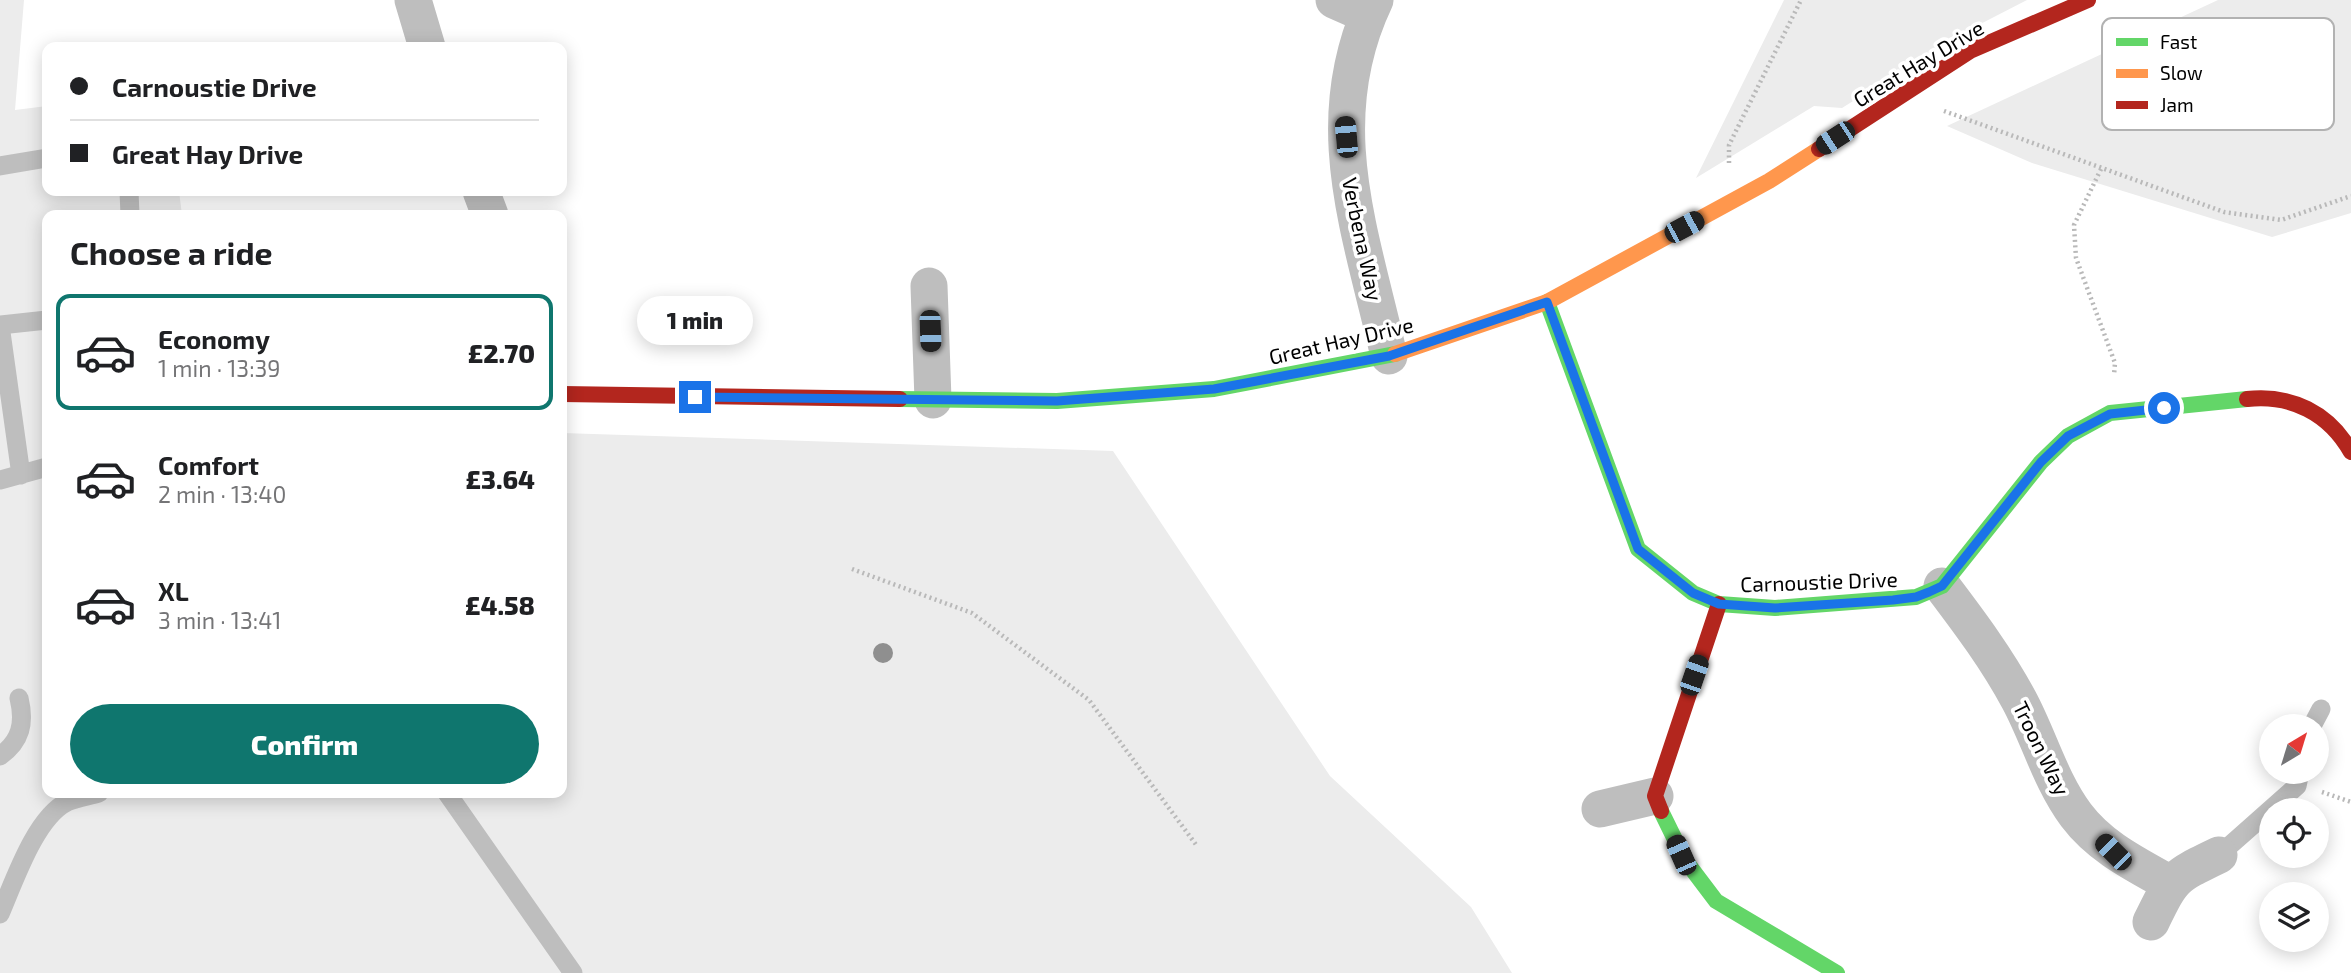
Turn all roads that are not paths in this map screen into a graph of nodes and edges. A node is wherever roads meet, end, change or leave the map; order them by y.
1 (413, 0) edge
2 (1334, 0) edge
3 (2088, 0) edge
4 (1371, 8) edge
5 (426, 42) edge
6 (42, 159) edge
7 (0, 166) edge
8 (929, 286) dead end
9 (1547, 302) junction
10 (42, 321) edge
11 (0, 325) edge
12 (1389, 356) junction
13 (567, 394) edge
14 (933, 400) junction
15 (2351, 452) edge
16 (42, 469) edge
17 (21, 475) junction
18 (0, 480) edge
19 (1942, 586) junction
20 (1719, 604) junction
21 (19, 698) dead end
22 (2321, 709) dead end
23 (2318, 714) edge
24 (0, 756) edge
25 (2297, 784) edge
26 (1655, 796) junction
27 (82, 798) edge
28 (450, 798) edge
29 (1600, 809) dead end
30 (2219, 855) joint
31 (2169, 883) junction
32 (0, 914) edge
33 (2151, 922) dead end
34 (573, 973) edge
35 (1837, 973) edge

1 - 5 street
2 - 4 street
3 - 9 street, Great Hay Drive
4 - 12 street, Verbena Way
6 - 7 lane
8 - 14 street
9 - 12 street, Great Hay Drive
9 - 20 street, Carnoustie Drive
10 - 11 lane
11 - 17 lane
12 - 14 street, Great Hay Drive
13 - 14 street, Great Hay Drive
15 - 19 street
16 - 17 lane
17 - 18 lane
19 - 20 street, Carnoustie Drive
19 - 31 street, Troon Way
20 - 26 street
21 - 24 lane
22 - 23 lane
25 - 30 lane
26 - 29 street
26 - 35 street
27 - 32 lane
28 - 34 lane
30 - 31 street
31 - 33 street

